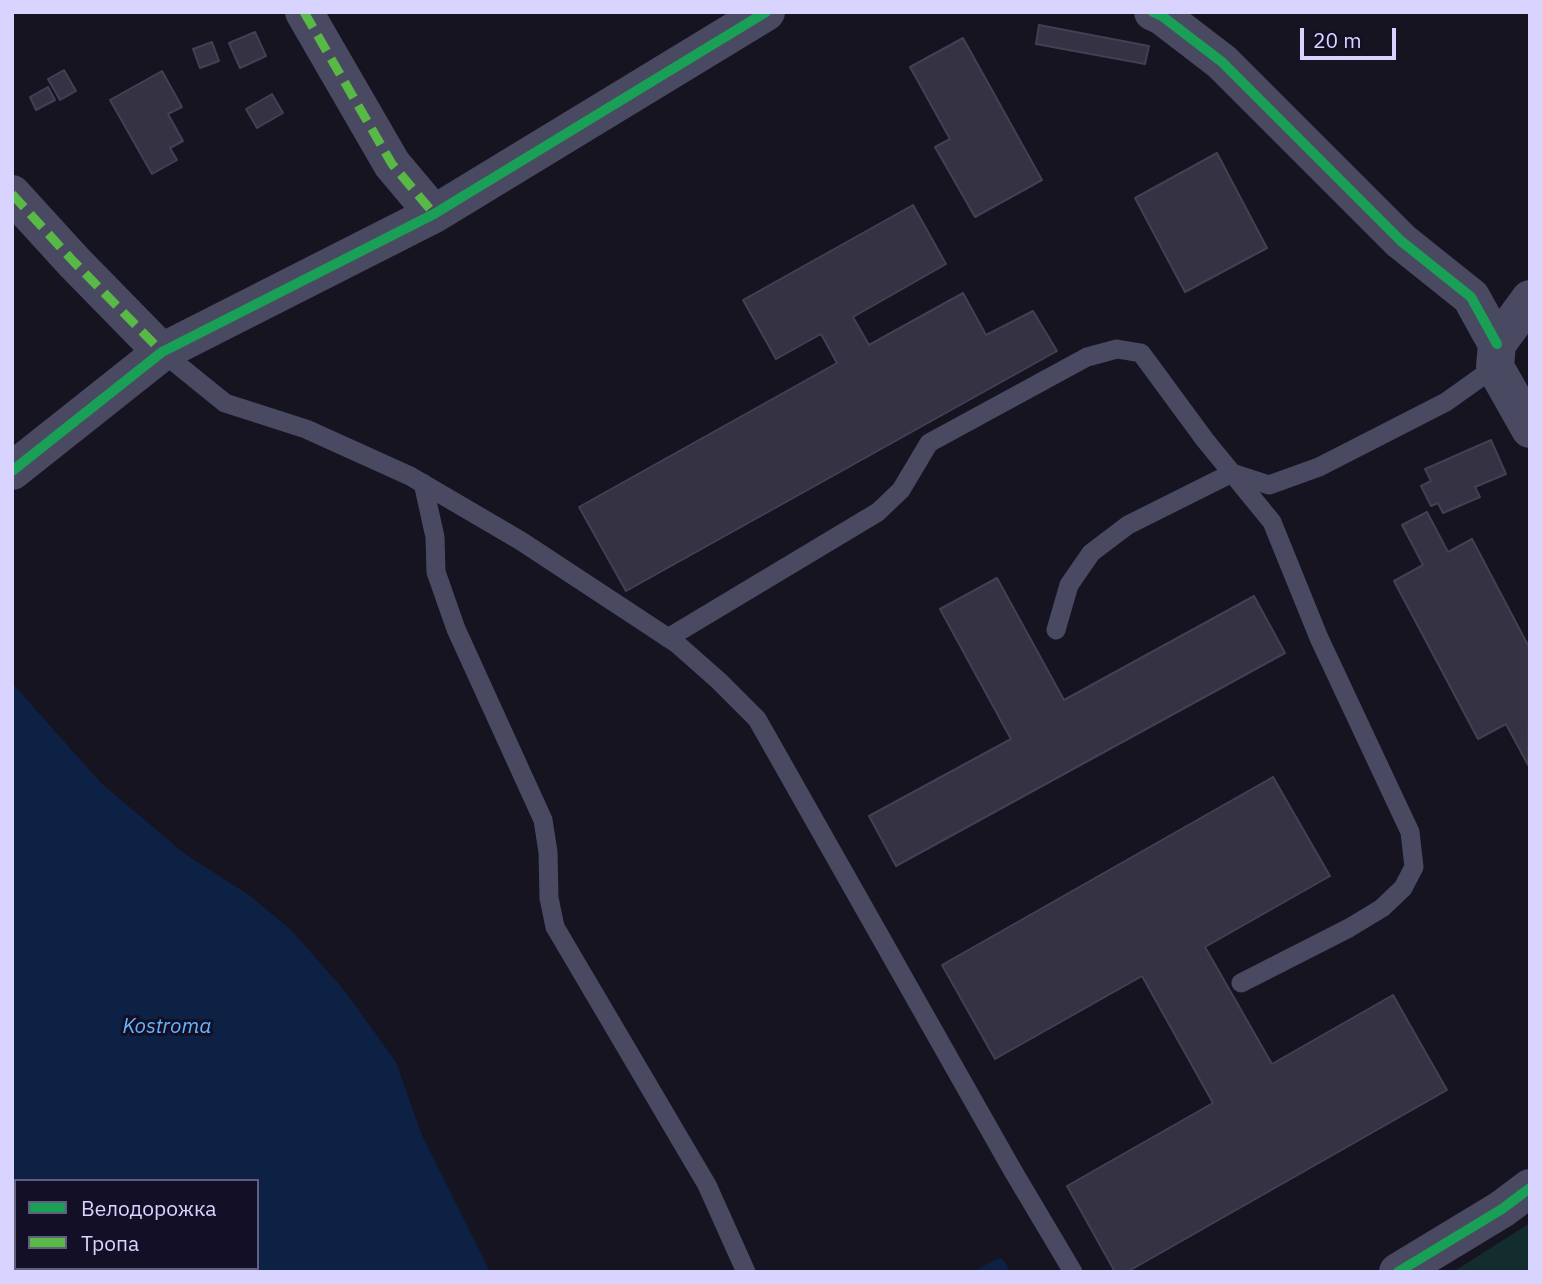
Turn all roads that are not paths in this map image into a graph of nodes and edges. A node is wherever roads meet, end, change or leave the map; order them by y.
1 (304, 12) edge
2 (766, 12) edge
3 (1153, 12) edge
4 (12, 194) edge
5 (434, 214) junction
6 (1530, 299) edge
7 (162, 352) junction
8 (1496, 356) junction
9 (1530, 429) edge
10 (12, 471) edge
11 (1232, 473) junction
12 (423, 483) junction
13 (1056, 630) dead end
14 (668, 638) junction
15 (1241, 983) dead end
16 (1530, 1188) edge
17 (746, 1272) edge
18 (1073, 1272) edge
19 (1398, 1272) edge

1 - 5 street
2 - 5 street
3 - 8 street
4 - 7 street
5 - 7 street
6 - 8 street
7 - 10 street
7 - 12 lane
8 - 9 street
8 - 11 lane
11 - 13 lane
11 - 14 lane
11 - 15 lane
12 - 14 lane
12 - 17 lane
14 - 18 lane
16 - 19 street

